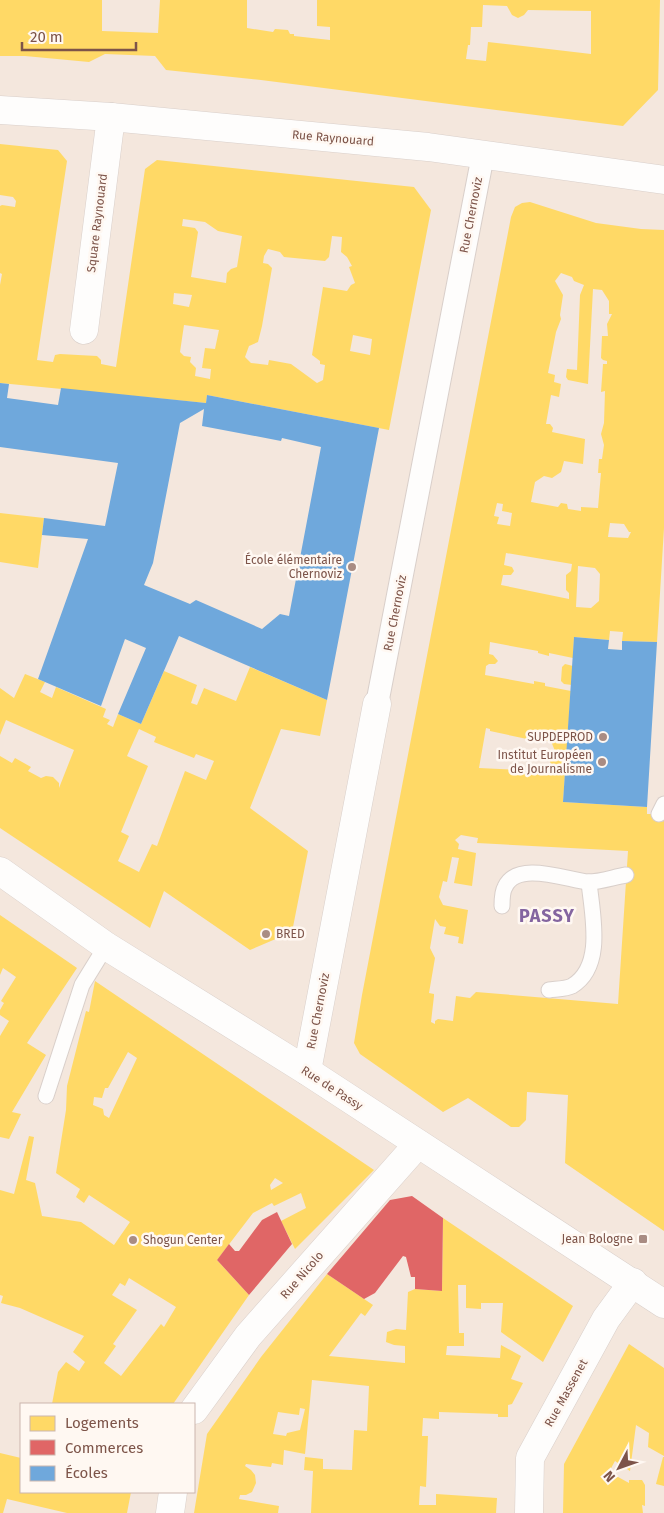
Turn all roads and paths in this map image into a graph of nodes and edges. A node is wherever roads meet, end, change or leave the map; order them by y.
1 (0, 110) edge
2 (111, 117) junction
3 (483, 155) junction
4 (664, 180) edge
5 (84, 330) dead end
6 (377, 704) joint
7 (0, 871) edge
8 (626, 875) dead end
9 (589, 882) junction
10 (502, 906) dead end
11 (106, 946) junction
12 (549, 990) dead end
13 (307, 1071) junction
14 (46, 1096) dead end
15 (418, 1144) junction
16 (633, 1282) junction
17 (664, 1304) edge
18 (195, 1409) edge
19 (173, 1493) edge
20 (170, 1513) edge
21 (529, 1513) edge

1 - 2 street, Rue Raynouard
2 - 3 street, Rue Raynouard
2 - 5 street, Square Raynouard
3 - 4 street, Rue Raynouard
3 - 6 street, Rue Chernoviz
6 - 13 street, Rue Chernoviz
7 - 11 street, Rue de Passy
8 - 9 lane
9 - 10 lane
9 - 12 lane
11 - 13 street, Rue de Passy
11 - 14 lane
13 - 15 street, Rue de Passy
15 - 16 street, Rue de Passy
15 - 18 street, Rue Nicolo
16 - 17 street, Rue de Passy
16 - 21 street, Rue Massenet
19 - 20 street

